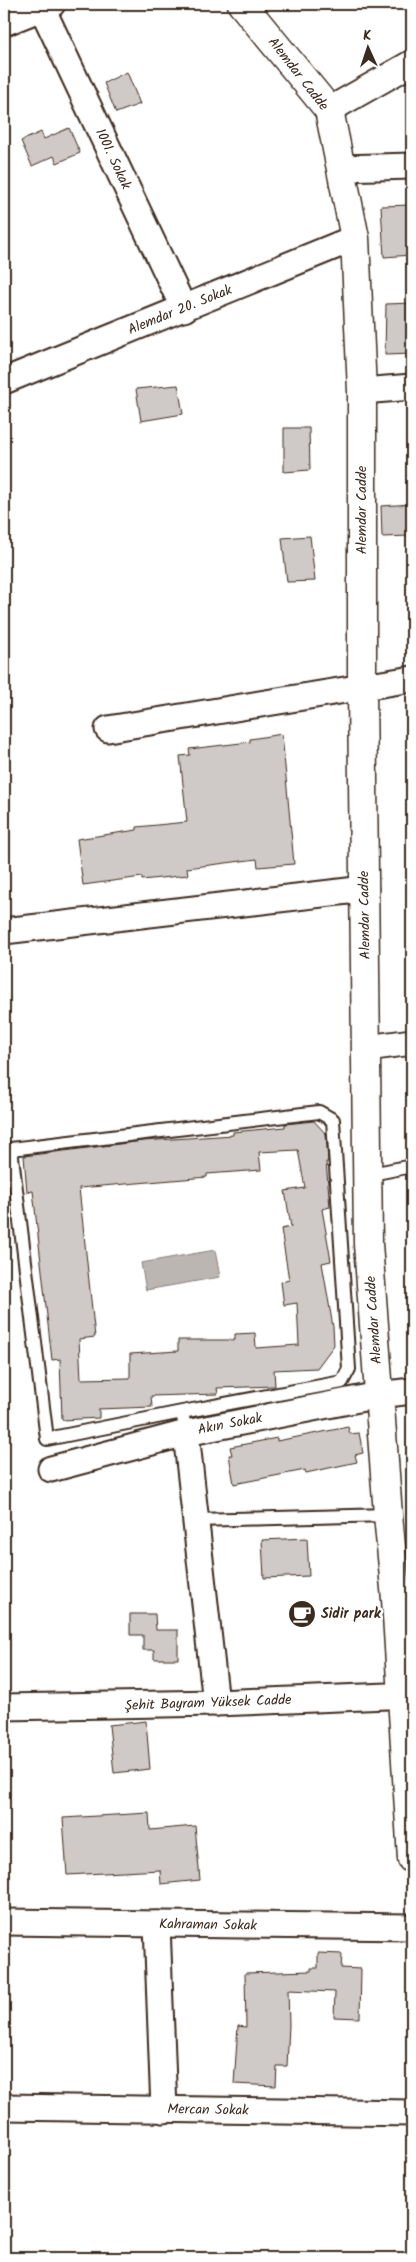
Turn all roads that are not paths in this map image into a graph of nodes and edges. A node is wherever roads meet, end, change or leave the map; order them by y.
1 (242, 4) edge
2 (47, 6) edge
3 (4, 23) edge
4 (412, 63) edge
5 (329, 110) junction
6 (412, 166) edge
7 (341, 168) junction
8 (355, 238) junction
9 (184, 309) junction
10 (4, 381) edge
11 (412, 387) edge
12 (362, 391) junction
13 (412, 680) edge
14 (362, 688) junction
15 (108, 729) dead end
16 (365, 889) junction
17 (4, 931) edge
18 (412, 1042) edge
19 (366, 1048) junction
20 (412, 1166) edge
21 (366, 1175) junction
22 (412, 1391) edge
23 (379, 1395) junction
24 (184, 1422) junction
25 (51, 1469) dead end
26 (388, 1515) junction
27 (196, 1520) junction
28 (404, 1598) edge
29 (407, 1696) edge
30 (216, 1703) junction
31 (4, 1707) edge
32 (412, 1860) edge
33 (4, 1922) edge
34 (156, 1924) junction
35 (412, 1927) edge
36 (4, 2108) edge
37 (164, 2110) junction
38 (412, 2113) edge

1 - 5 street, Alemdar Cadde
2 - 3 street
2 - 9 street, 1001. Sokak
4 - 5 street
5 - 7 street, Alemdar Cadde
6 - 7 street
7 - 8 street, Alemdar Cadde
8 - 9 street, Alemdar 20. Sokak
8 - 12 street, Alemdar Cadde
9 - 10 street, Alemdar 20. Sokak
11 - 12 street
12 - 14 street, Alemdar Cadde
13 - 14 street
14 - 15 street
14 - 16 street, Alemdar Cadde
16 - 17 street
16 - 19 street, Alemdar Cadde
18 - 19 street
19 - 21 street, Alemdar Cadde
20 - 21 lane
21 - 23 street, Alemdar Cadde
22 - 23 street, Akın Sokak
23 - 24 street, Akın Sokak
23 - 26 street, Alemdar Cadde
24 - 24 lane
24 - 25 street, Akın Sokak
24 - 27 street
26 - 27 lane
26 - 28 street, Alemdar Cadde
27 - 30 street
28 - 29 street, Alemdar Cadde
29 - 30 street, Şehit Bayram Yüksek Cadde
29 - 32 street, Alemdar Cadde
30 - 31 street, Şehit Bayram Yüksek Cadde
33 - 34 street, Kahraman Sokak
34 - 35 street, Kahraman Sokak
34 - 37 street
36 - 37 street, Mercan Sokak
37 - 38 street, Mercan Sokak

